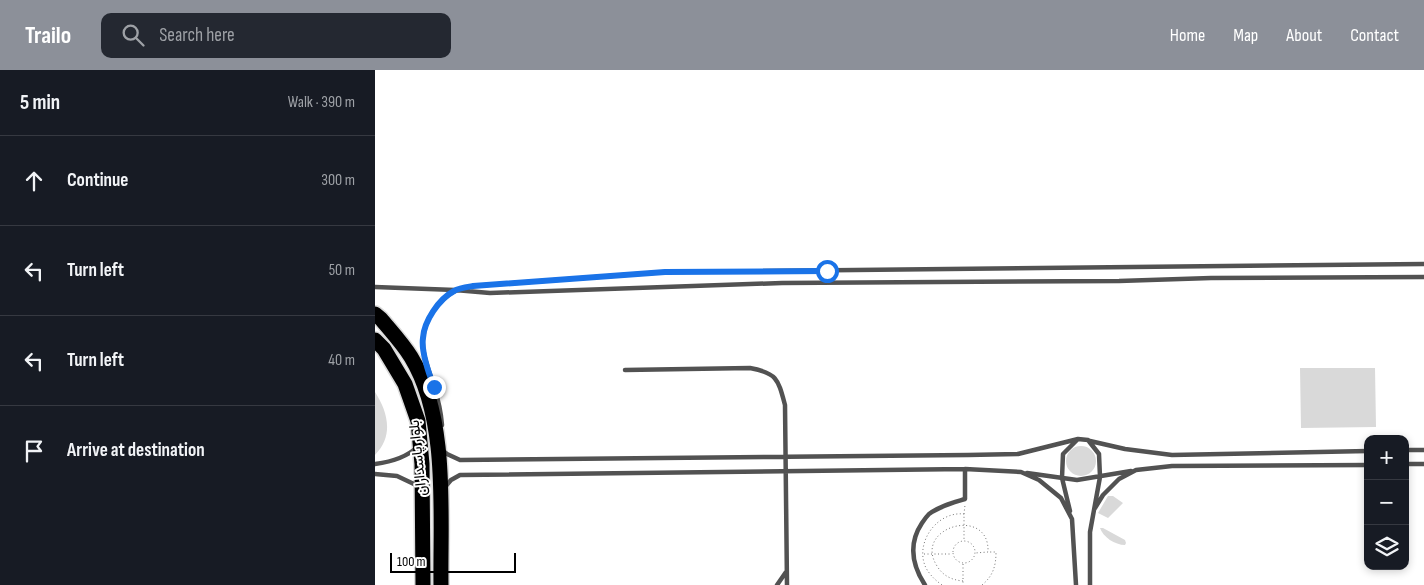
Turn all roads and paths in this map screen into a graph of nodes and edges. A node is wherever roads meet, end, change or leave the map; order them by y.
1 (1424, 264) edge
2 (1424, 277) edge
3 (375, 287) edge
4 (455, 290) junction
5 (375, 314) edge
6 (375, 340) edge
7 (625, 370) dead end
8 (1078, 438) junction
9 (1088, 440) junction
10 (420, 443) junction
11 (437, 444) junction
12 (1409, 450) edge
13 (1424, 450) edge
14 (1364, 451) edge
15 (784, 456) junction
16 (375, 464) edge
17 (1409, 464) edge
18 (1424, 464) edge
19 (1364, 465) edge
20 (965, 469) junction
21 (1136, 470) junction
22 (785, 471) junction
23 (440, 472) junction
24 (1021, 472) junction
25 (375, 474) edge
26 (460, 475) junction
27 (1100, 477) junction
28 (1062, 478) junction
29 (440, 493) junction
30 (422, 495) junction
31 (965, 499) junction
32 (1094, 510) junction
33 (965, 514) junction
34 (1072, 519) junction
35 (964, 526) junction
36 (964, 541) junction
37 (988, 552) junction
38 (975, 553) junction
39 (912, 554) junction
40 (923, 554) junction
41 (933, 554) junction
42 (953, 554) junction
43 (963, 564) junction
44 (787, 571) junction
45 (963, 581) junction
46 (423, 585) edge
47 (441, 585) edge
48 (777, 585) edge
49 (787, 585) edge
50 (925, 585) edge
51 (942, 585) edge
52 (963, 585) edge
53 (982, 585) edge
54 (1076, 585) edge
55 (1090, 585) edge

1 - 4 lane
2 - 4 lane
3 - 4 lane
4 - 11 lane
5 - 11 highway, بلوار پاسداران
6 - 10 highway, بلوار پاسداران
7 - 15 lane
8 - 9 lane
8 - 15 lane
8 - 28 lane
9 - 14 lane
9 - 27 lane
10 - 16 lane
10 - 30 highway, بلوار پاسداران
11 - 15 lane
11 - 23 highway, بلوار پاسداران
12 - 13 lane
15 - 22 lane
17 - 18 lane
19 - 21 lane
20 - 22 lane
20 - 24 lane
20 - 31 lane
21 - 27 lane
21 - 32 lane
22 - 26 lane
22 - 44 lane
23 - 26 lane
23 - 29 highway, بلوار پاسداران
24 - 28 lane
24 - 34 lane
25 - 30 lane
26 - 29 lane
27 - 28 lane
27 - 32 lane
28 - 34 lane
29 - 47 highway, بلوار پاسداران
30 - 46 highway, بلوار پاسداران
31 - 33 path
31 - 39 lane
32 - 55 lane
33 - 35 path
33 - 40 path
34 - 54 lane
35 - 36 path
35 - 37 path
35 - 41 path
36 - 38 path
36 - 42 path
37 - 38 path
37 - 53 path
38 - 43 path
39 - 40 path
39 - 50 lane
40 - 41 path
40 - 51 path
41 - 42 path
41 - 45 path
42 - 43 path
43 - 45 path
44 - 48 lane
44 - 49 lane
45 - 52 path

